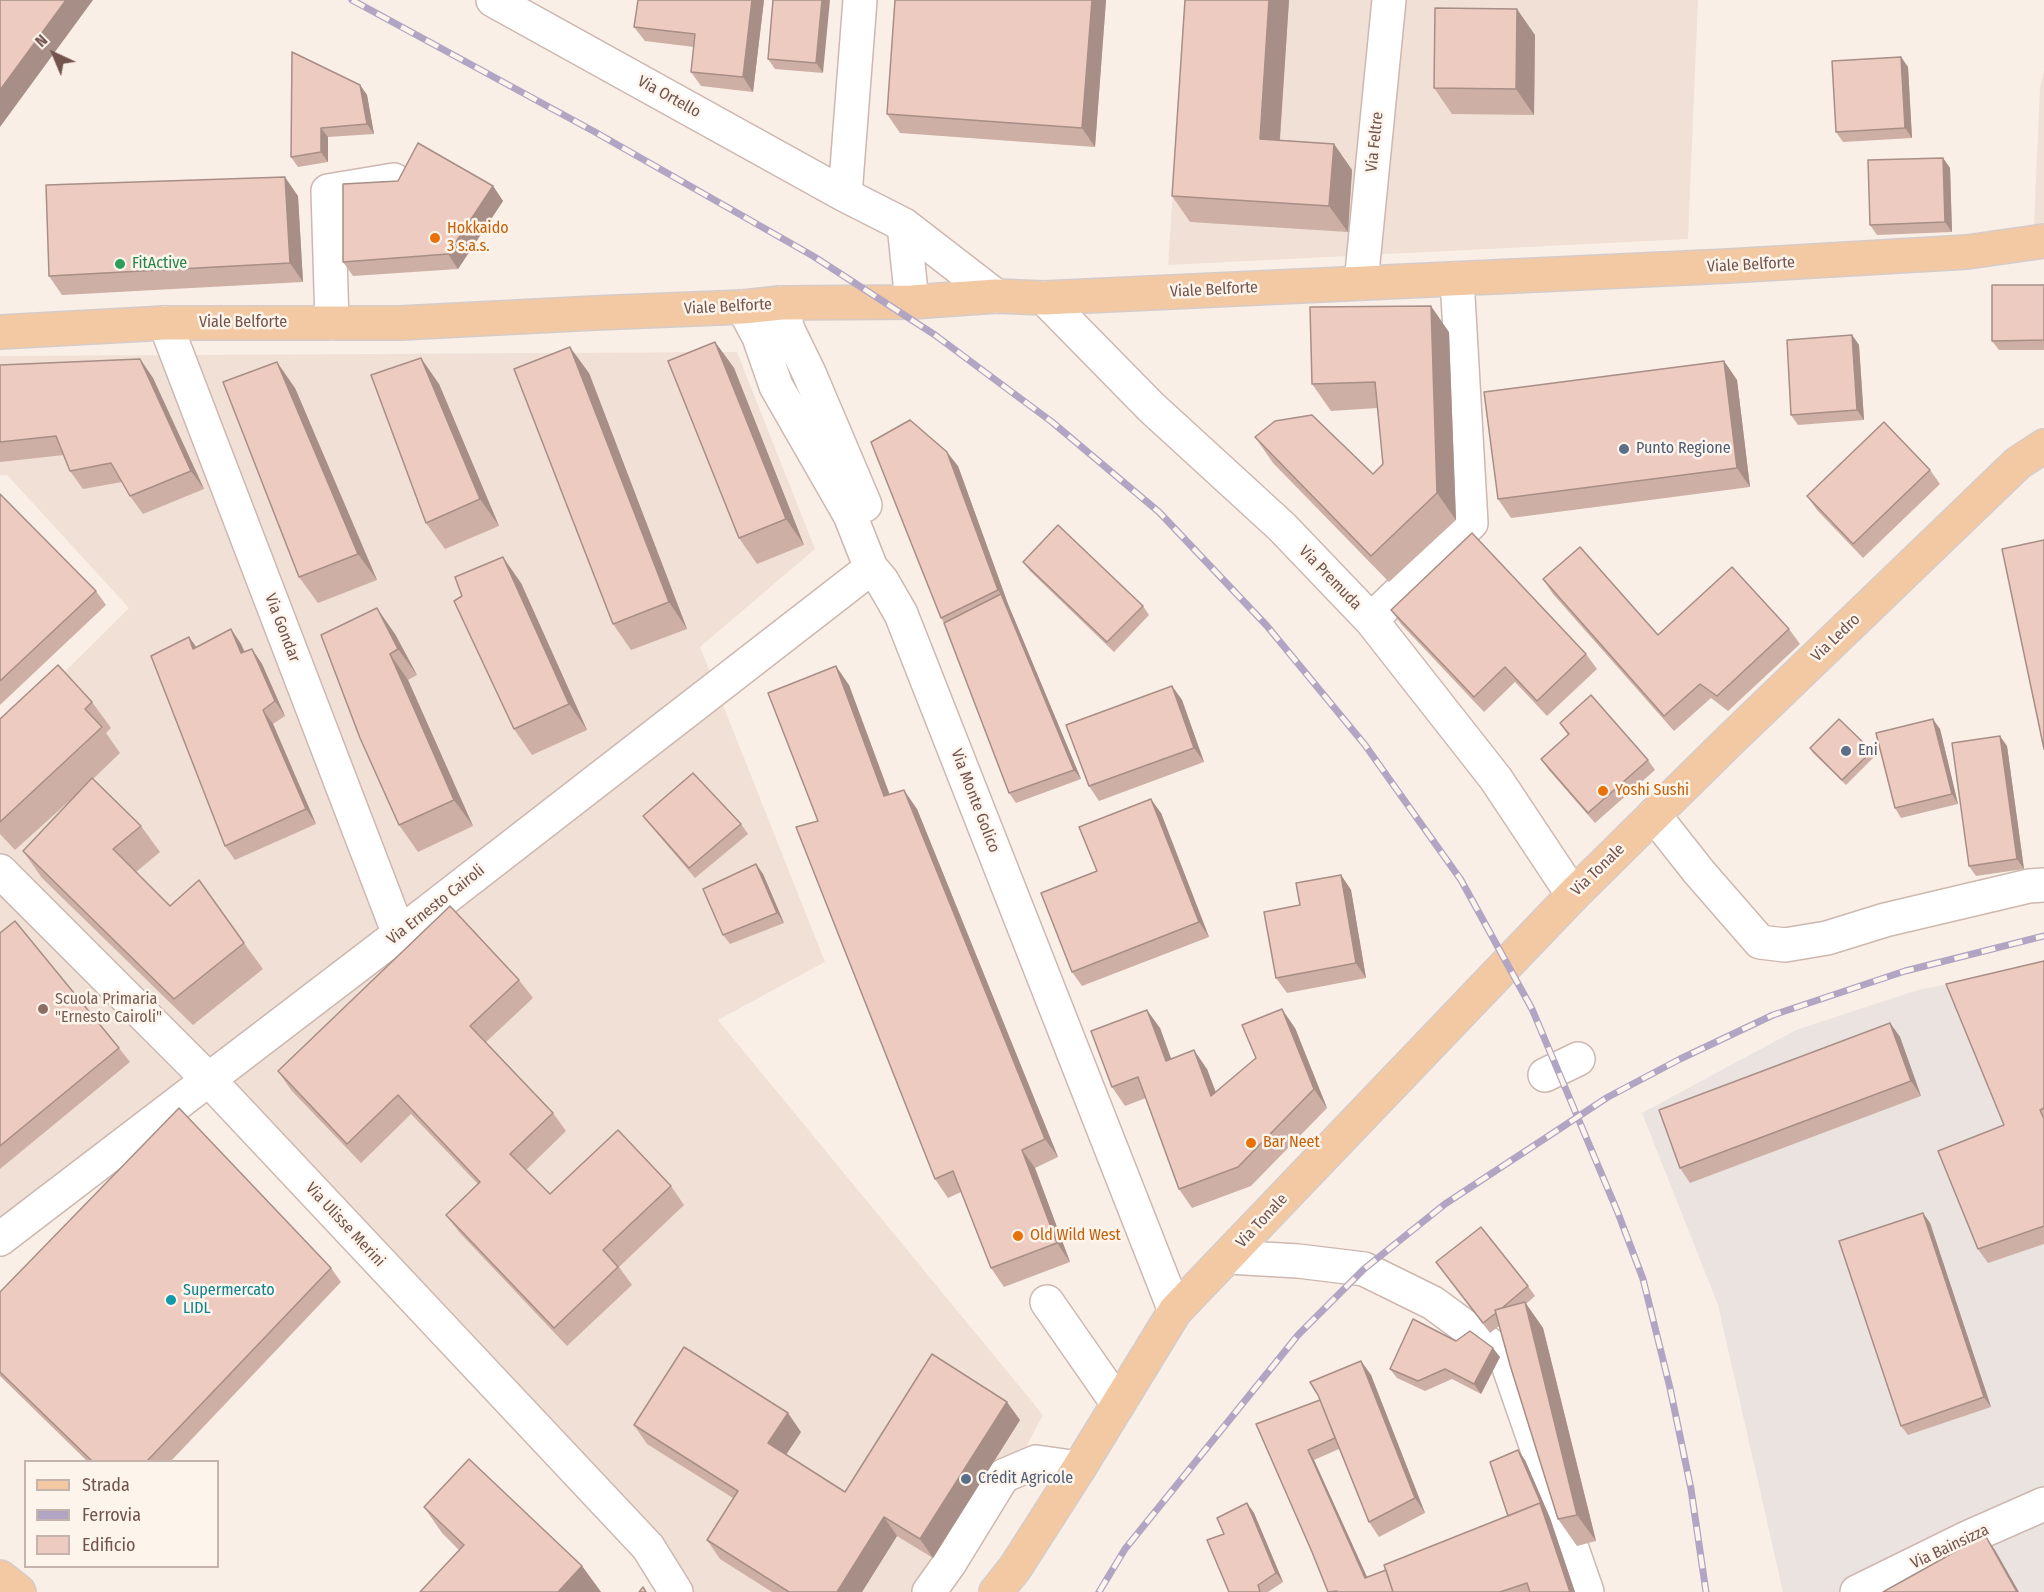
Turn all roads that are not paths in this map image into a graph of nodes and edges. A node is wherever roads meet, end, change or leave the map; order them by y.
1 (493, 0) edge
2 (860, 0) edge
3 (1389, 0) edge
4 (394, 180) edge
5 (845, 195) junction
6 (904, 225) junction
7 (2044, 241) edge
8 (1967, 252) junction
9 (2044, 263) edge
10 (1457, 279) junction
11 (1361, 283) junction
12 (996, 296) junction
13 (1044, 298) junction
14 (912, 302) junction
15 (781, 303) junction
16 (743, 307) junction
17 (165, 323) junction
18 (332, 323) junction
19 (0, 332) edge
20 (2044, 421) edge
21 (2031, 454) edge
22 (871, 568) junction
23 (901, 614) junction
24 (1371, 620) junction
25 (1654, 815) junction
26 (0, 871) edge
27 (2044, 885) edge
28 (1573, 895) junction
29 (399, 934) junction
30 (1578, 1059) dead end
31 (1545, 1076) dead end
32 (209, 1080) junction
33 (0, 1239) edge
34 (1228, 1257) junction
35 (1047, 1302) dead end
36 (1174, 1311) junction
37 (1118, 1404) junction
38 (1079, 1468) junction
39 (2044, 1504) edge
40 (0, 1577) edge
41 (1005, 1584) edge
42 (19, 1592) edge
43 (676, 1592) edge
44 (929, 1592) edge
45 (1587, 1592) edge
46 (1857, 1592) edge

1 - 5 street, Via Ortello
2 - 5 street
3 - 11 street, Via Feltre
4 - 18 street
5 - 6 street, Via Ortello
6 - 12 street, Via Ortello
6 - 14 street
7 - 8 main road, Viale Belforte
8 - 9 main road
8 - 10 main road, Viale Belforte
10 - 11 main road, Viale Belforte
10 - 24 street
11 - 13 main road, Viale Belforte
12 - 13 main road, Viale Belforte
12 - 14 main road, Viale Belforte
13 - 24 street, Via Premuda
14 - 15 main road, Viale Belforte
15 - 16 main road, Viale Belforte
15 - 23 street
16 - 18 main road, Viale Belforte
16 - 22 street, Via Monte Golico
17 - 18 main road, Viale Belforte
17 - 19 main road, Viale Belforte
17 - 29 street, Via Gondar
20 - 21 main road, Via Ledro
21 - 25 main road, Via Ledro
22 - 23 street, Via Monte Golico
22 - 29 street, Via Ernesto Cairoli
23 - 36 street, Via Monte Golico
24 - 28 street, Via Premuda
25 - 27 street
25 - 28 main road, Via Tonale
26 - 32 street, Via Ulisse Merini
28 - 34 main road, Via Tonale
29 - 32 street, Via Ernesto Cairoli
30 - 31 street
32 - 33 street, Via Ernesto Cairoli
32 - 43 street, Via Ulisse Merini
34 - 36 main road, Via Tonale
34 - 45 street, Via Tonale
35 - 37 street
36 - 37 main road, Via Tonale
37 - 38 main road, Via Tonale
38 - 41 main road, Via Tonale
38 - 44 street
39 - 46 street, Via Bainsizza
40 - 42 main road

